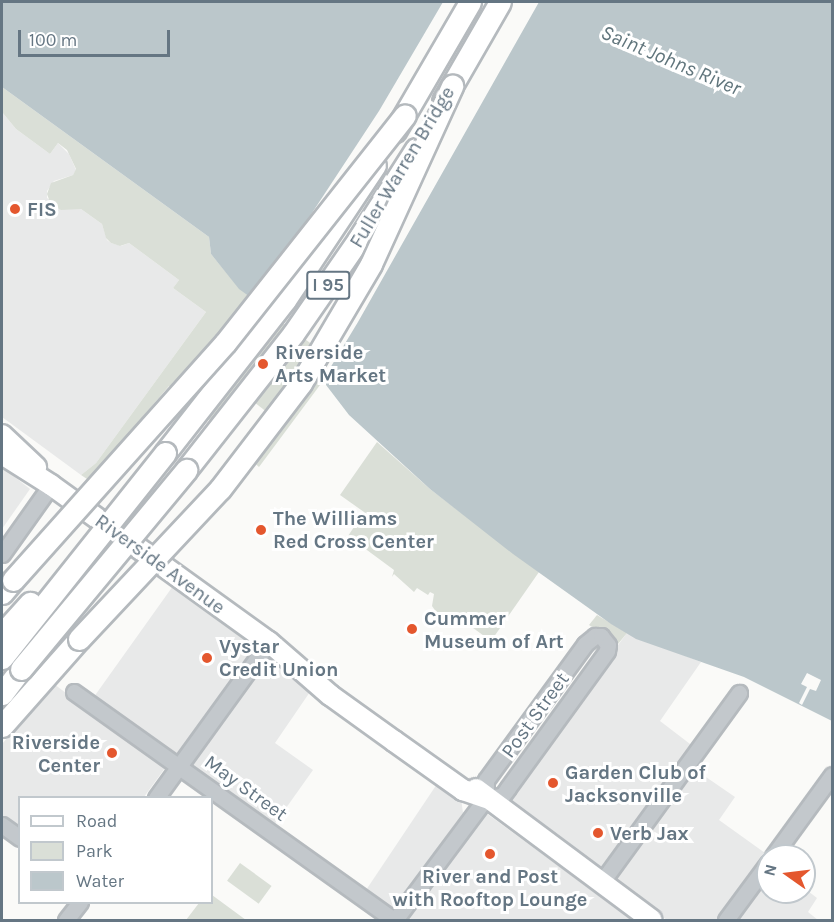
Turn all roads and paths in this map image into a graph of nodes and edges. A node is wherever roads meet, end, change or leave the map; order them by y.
1 (470, 2) edge
2 (500, 2) edge
3 (452, 86) junction
4 (405, 115) junction
5 (2, 435) edge
6 (165, 453) junction
7 (2, 454) edge
8 (51, 485) junction
9 (2, 554) edge
10 (7, 587) edge
11 (2, 634) edge
12 (269, 642) junction
13 (2, 658) edge
14 (74, 692) dead end
15 (2, 693) edge
16 (739, 693) dead end
17 (2, 726) edge
18 (179, 766) junction
19 (832, 775) edge
20 (157, 796) edge
21 (486, 798) junction
22 (2, 825) edge
23 (18, 837) edge
24 (782, 844) edge
25 (756, 880) edge
26 (602, 883) junction
27 (79, 904) edge
28 (66, 921) edge
29 (394, 921) edge
30 (652, 921) edge
31 (726, 921) edge

1 - 4 highway, Fuller Warren Bridge / I 95
2 - 3 highway, Fuller Warren Bridge / I 95
3 - 15 highway, Fuller Warren Bridge / I 95, bridge
3 - 17 highway, bridge
4 - 6 highway, Fuller Warren Bridge / I 95, bridge
4 - 10 highway, bridge
5 - 8 main road, Riverside Avenue
6 - 11 highway, bridge
6 - 13 highway, I 95, bridge
7 - 8 main road, Riverside Avenue
8 - 9 street
8 - 12 main road, Riverside Avenue
12 - 18 street
12 - 21 main road, Riverside Avenue
14 - 18 street, May Street
16 - 26 street
18 - 20 street
18 - 29 street, May Street
19 - 24 street
21 - 21 street, Post Street
21 - 26 main road, Riverside Avenue
21 - 29 street, Post Street
22 - 23 street
25 - 31 street
26 - 30 main road, Riverside Avenue
27 - 28 street

